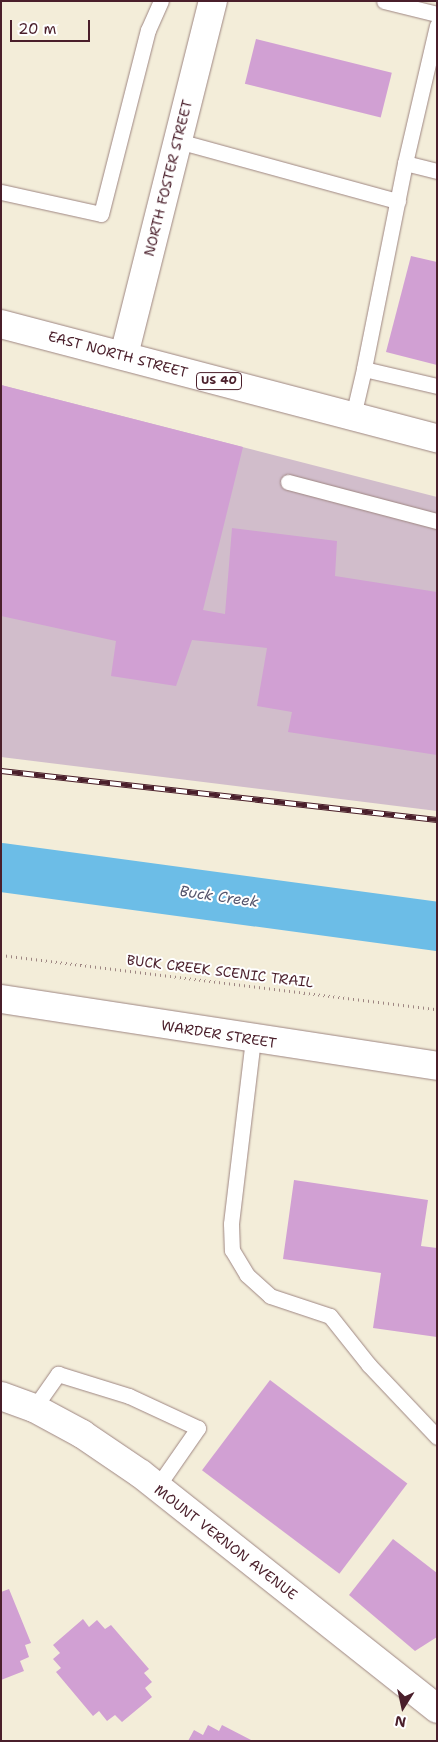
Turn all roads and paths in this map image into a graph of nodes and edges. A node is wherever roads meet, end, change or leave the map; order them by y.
1 (161, 1) edge
2 (213, 1) edge
3 (384, 1) edge
4 (437, 14) edge
5 (437, 26) edge
6 (178, 141) junction
7 (405, 162) junction
8 (437, 171) edge
9 (1, 192) edge
10 (398, 201) junction
11 (1, 324) edge
12 (124, 355) junction
13 (364, 369) junction
14 (437, 386) edge
15 (353, 416) junction
16 (437, 438) edge
17 (288, 482) dead end
18 (437, 521) edge
19 (1, 955) edge
20 (1, 999) edge
21 (437, 1009) edge
22 (253, 1039) junction
23 (437, 1066) edge
24 (1, 1396) edge
25 (34, 1408) junction
26 (437, 1437) edge
27 (157, 1487) junction
28 (437, 1709) edge

1 - 9 lane
2 - 6 street, NORTH FOSTER STREET
3 - 4 lane
5 - 7 lane
6 - 10 lane
6 - 12 street, NORTH FOSTER STREET
7 - 8 lane
7 - 10 lane
10 - 13 lane
11 - 12 street, EAST NORTH STREET / US 40
12 - 15 street, EAST NORTH STREET / US 40
13 - 14 lane
13 - 15 lane
15 - 16 street, EAST NORTH STREET / US 40
17 - 18 lane
19 - 21 path, BUCK CREEK SCENIC TRAIL
20 - 22 street, WARDER STREET
22 - 23 street, WARDER STREET
22 - 26 lane
24 - 25 street, MOUNT VERNON AVENUE
25 - 27 street, MOUNT VERNON AVENUE
25 - 27 lane
27 - 28 street, MOUNT VERNON AVENUE

